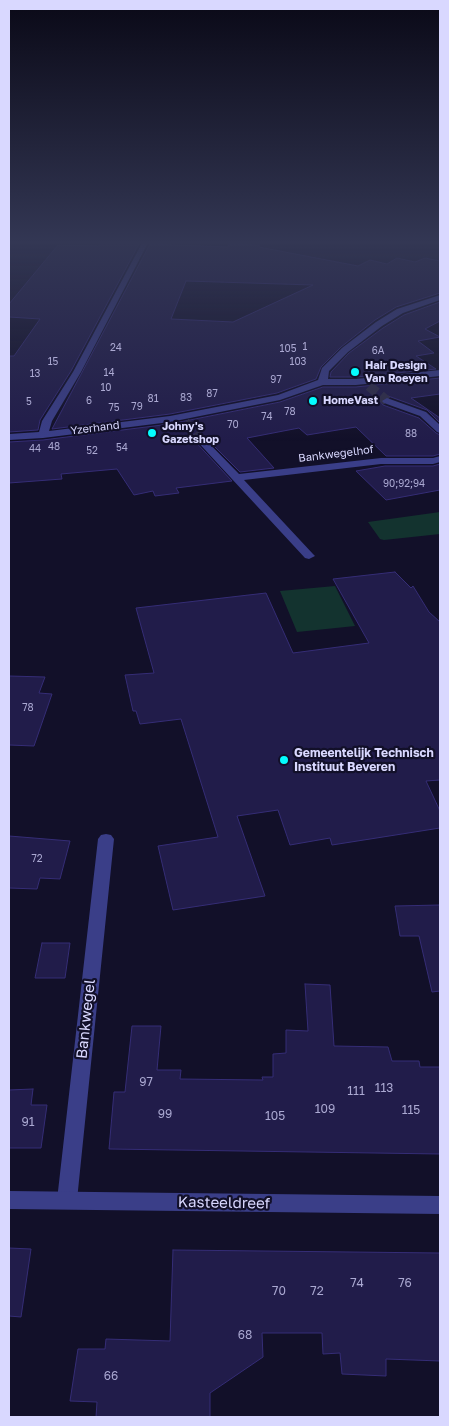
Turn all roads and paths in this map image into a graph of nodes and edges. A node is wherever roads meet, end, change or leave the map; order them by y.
1 (111, 308) edge
2 (411, 308) edge
3 (440, 373) edge
4 (322, 382) junction
5 (387, 401) tunnel mouth
6 (440, 430) edge
7 (43, 435) junction
8 (9, 437) edge
9 (198, 437) tunnel mouth
10 (440, 459) edge
11 (235, 478) junction
12 (309, 556) dead end
13 (106, 839) dead end
14 (9, 1200) edge
15 (66, 1200) junction
16 (440, 1205) edge

1 - 7 street
2 - 4 street
3 - 4 street, Yzerhand
4 - 7 street, Yzerhand
5 - 6 street
7 - 8 street, Yzerhand
9 - 11 street
10 - 11 street, Bankwegelhof
11 - 12 street
13 - 15 street, Bankwegel
14 - 15 street, Kasteeldreef
15 - 16 street, Kasteeldreef

